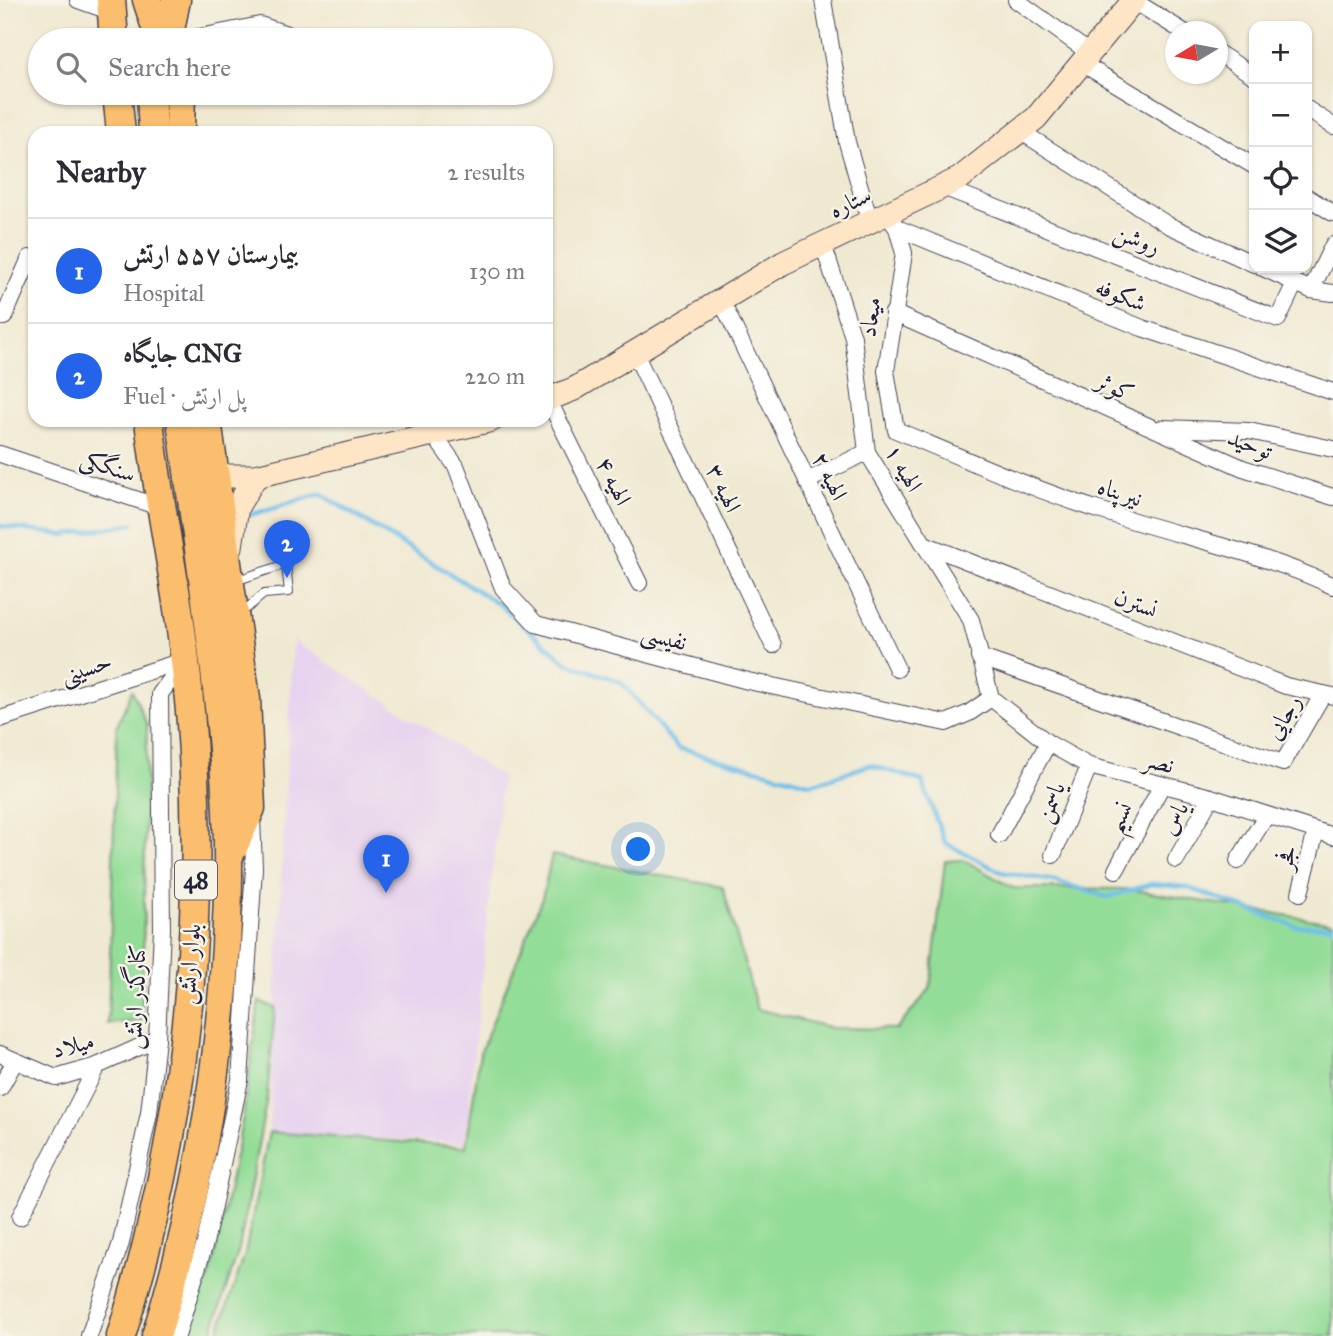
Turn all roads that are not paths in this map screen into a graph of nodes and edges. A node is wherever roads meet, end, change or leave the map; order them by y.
1 (79, 0) edge
2 (146, 0) edge
3 (176, 0) edge
4 (190, 0) edge
5 (823, 0) edge
6 (1016, 0) edge
7 (1134, 0) edge
8 (112, 6) edge
9 (1167, 21) edge
10 (113, 28) edge
11 (147, 28) edge
12 (156, 28) edge
13 (170, 28) edge
14 (187, 28) edge
15 (245, 28) edge
16 (269, 28) edge
17 (1087, 59) junction
18 (1228, 59) edge
19 (1249, 73) edge
20 (118, 105) edge
21 (152, 105) edge
22 (173, 105) edge
23 (177, 105) edge
24 (1312, 112) edge
25 (120, 126) edge
26 (153, 126) edge
27 (168, 126) edge
28 (179, 126) edge
29 (1333, 126) edge
30 (1020, 131) junction
31 (1249, 163) edge
32 (943, 187) junction
33 (1312, 200) edge
34 (1333, 213) edge
35 (885, 222) junction
36 (823, 244) junction
37 (1333, 245) edge
38 (1249, 262) edge
39 (28, 263) edge
40 (1274, 273) edge
41 (1295, 282) junction
42 (1311, 290) junction
43 (1333, 293) edge
44 (722, 302) junction
45 (893, 313) junction
46 (0, 315) edge
47 (634, 351) junction
48 (1333, 392) edge
49 (553, 397) edge
50 (553, 412) edge
51 (150, 427) edge
52 (182, 427) edge
53 (196, 427) edge
54 (208, 427) edge
55 (462, 427) edge
56 (1153, 428) junction
57 (896, 430) joint
58 (433, 434) junction
59 (1333, 449) edge
60 (867, 452) junction
61 (0, 454) edge
62 (211, 468) junction
63 (256, 476) junction
64 (807, 481) junction
65 (1333, 497) edge
66 (162, 508) junction
67 (924, 544) junction
68 (198, 550) junction
69 (228, 570) junction
70 (639, 583) dead end
71 (1333, 586) edge
72 (235, 619) junction
73 (774, 645) dead end
74 (979, 657) junction
75 (185, 660) junction
76 (897, 669) dead end
77 (1328, 695) edge
78 (991, 698) junction
79 (0, 719) edge
80 (1048, 743) junction
81 (1089, 766) junction
82 (1161, 787) junction
83 (1211, 797) junction
84 (251, 808) junction
85 (1266, 816) junction
86 (1316, 831) junction
87 (999, 835) dead end
88 (1333, 836) edge
89 (1053, 855) dead end
90 (228, 857) junction
91 (1176, 860) dead end
92 (1238, 861) dead end
93 (1116, 870) dead end
94 (1300, 893) dead end
95 (157, 1039) junction
96 (7, 1058) edge
97 (97, 1066) junction
98 (239, 1087) junction
99 (0, 1088) edge
100 (149, 1113) junction
101 (203, 1151) junction
102 (167, 1157) junction
103 (160, 1192) junction
104 (20, 1217) dead end
105 (125, 1222) junction
106 (98, 1312) junction
107 (123, 1328) edge
108 (89, 1336) edge
109 (156, 1336) edge
110 (177, 1336) edge

1 - 8 street
2 - 11 highway
2 - 12 highway
3 - 13 highway
4 - 14 highway
5 - 35 street, میعاد
6 - 17 street
7 - 9 street
7 - 17 street, ستاره
8 - 10 highway
15 - 16 street
17 - 30 street, ستاره
17 - 31 street
18 - 19 street
20 - 25 highway
21 - 26 highway
22 - 27 highway
23 - 28 highway
24 - 29 street
30 - 32 street, ستاره
30 - 38 street
32 - 35 street, ستاره
32 - 41 street, روشن
33 - 34 street
35 - 36 street, ستاره
35 - 45 street, میعاد
35 - 48 street, شکوفه
36 - 44 street, ستاره
36 - 60 street, الهیه ۱
37 - 42 street
39 - 46 street
40 - 41 street
41 - 42 street
42 - 43 street
44 - 47 street, ستاره
44 - 64 street, الهیه ۲
45 - 56 street, کوثر
45 - 57 street, میعاد
47 - 49 street, ستاره
47 - 73 street, الهیه ۳
50 - 70 street, الهیه ۴
51 - 66 highway, بلوار ارتش / 48
52 - 68 highway
53 - 68 highway, 48
54 - 62 highway
55 - 58 street
56 - 59 street, کوثر
56 - 65 street, توحید
57 - 71 street, نیرپناه
58 - 63 street
58 - 78 street, نفیسی
60 - 64 street
60 - 67 street, الهیه ۱
61 - 66 street, سنگکی
62 - 63 street
62 - 69 highway
63 - 69 street
64 - 76 street, الهیه ۲
66 - 75 highway, بلوار ارتش / 48
67 - 74 street, الهیه ۱
67 - 77 street, نسترن
68 - 90 highway, بلوار ارتش / 48
69 - 72 highway
69 - 72 lane
72 - 84 highway
74 - 77 street, رجایی
74 - 78 street, الهیه ۱
75 - 79 street, حسینی
75 - 95 street, کنارگذر ارتش
75 - 102 highway, بلوار ارتش / 48
78 - 80 street, نصر
80 - 81 street, نصر
80 - 87 street
81 - 82 street, نصر
81 - 89 street, یاسمن
82 - 83 street, نصر
82 - 93 street, نسیم
83 - 85 street, نصر
83 - 91 street, یاس
84 - 90 highway
84 - 98 street
85 - 86 street, نصر
85 - 92 street
86 - 88 street, نصر
86 - 94 street, فجر
90 - 101 highway, بلوار ارتش / 48
95 - 97 street, میلاد
95 - 100 street, کنارگذر ارتش
96 - 97 street, میلاد
96 - 99 street
97 - 104 street
98 - 101 street
98 - 110 street
100 - 102 street
100 - 105 street, کنارگذر ارتش
101 - 109 highway, بلوار ارتش / 48
102 - 103 highway, بلوار ارتش / 48
103 - 105 street
103 - 107 highway, بلوار ارتش / 48
105 - 106 street, کنارگذر ارتش
106 - 107 street
106 - 108 street, کنارگذر ارتش

